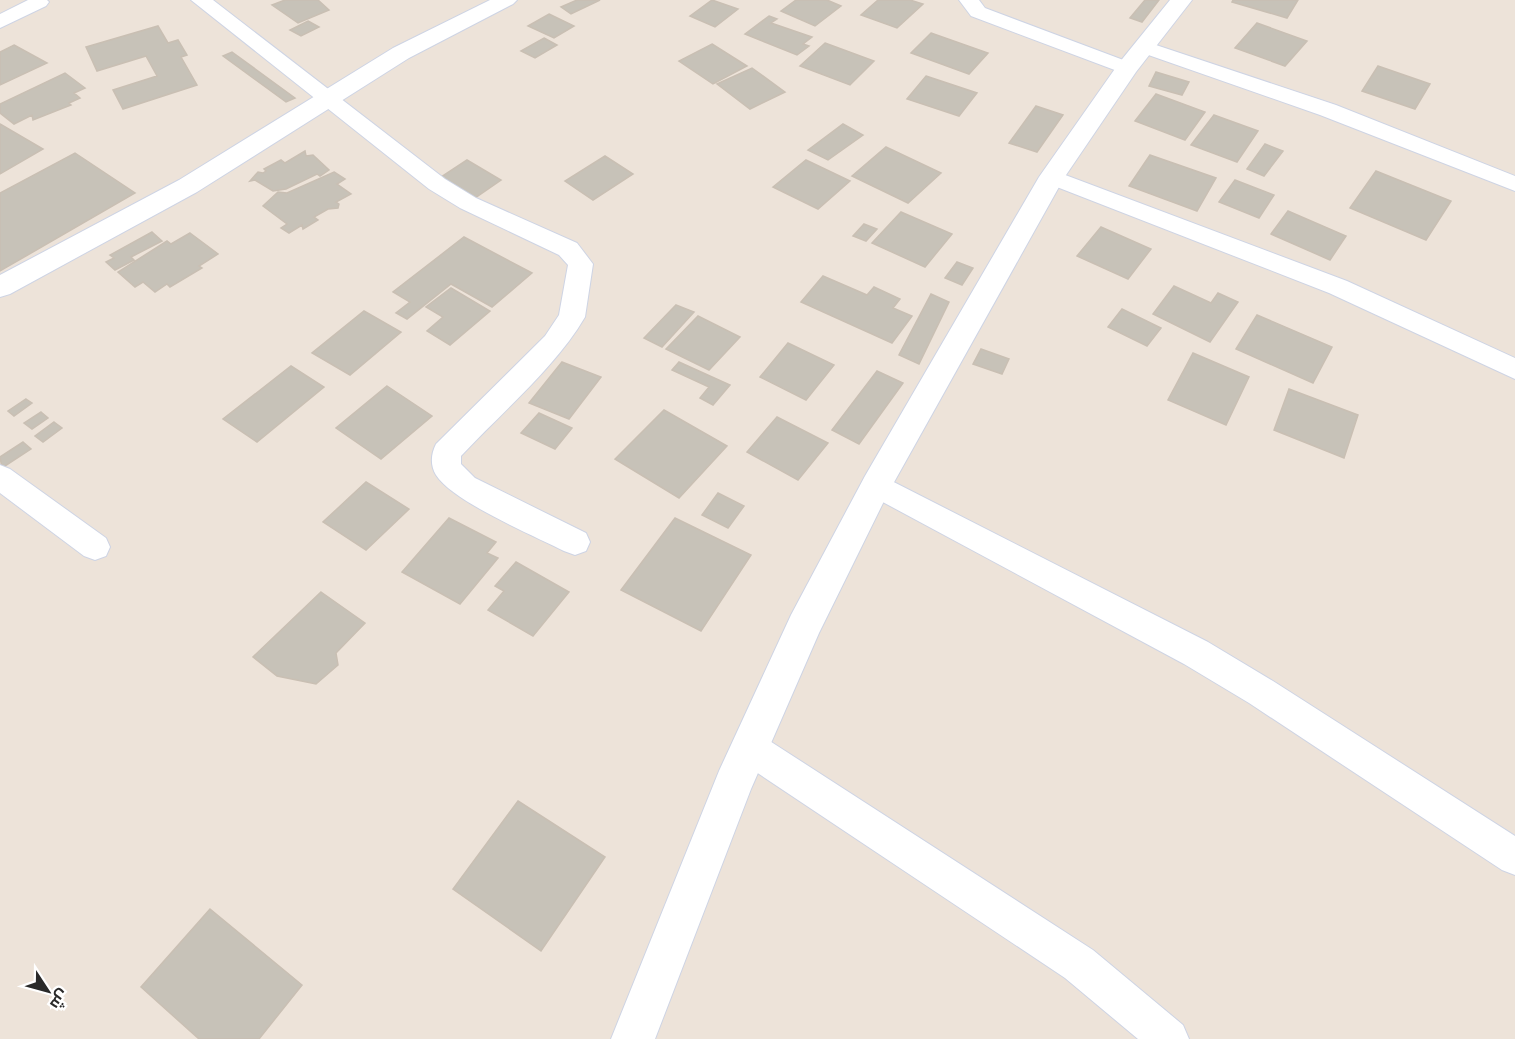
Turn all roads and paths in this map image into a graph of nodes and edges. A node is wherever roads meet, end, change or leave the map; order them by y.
1 (201, 0) edge
2 (506, 0) edge
3 (969, 0) edge
4 (1181, 0) edge
5 (39, 3) dead end
6 (0, 22) edge
7 (1136, 57) junction
8 (326, 98) junction
9 (1052, 177) junction
10 (1515, 184) edge
11 (0, 287) edge
12 (1515, 369) edge
13 (0, 477) edge
14 (876, 485) junction
15 (575, 542) dead end
16 (95, 546) dead end
17 (750, 748) junction
18 (1515, 857) edge
19 (633, 1039) edge
20 (1169, 1039) edge

1 - 8 street
2 - 8 street
3 - 7 street
4 - 7 street
5 - 6 street
7 - 9 street
7 - 10 street
8 - 11 street
8 - 15 street
9 - 12 street
9 - 14 street
13 - 16 street
14 - 17 street
14 - 18 street
17 - 19 street
17 - 20 street

